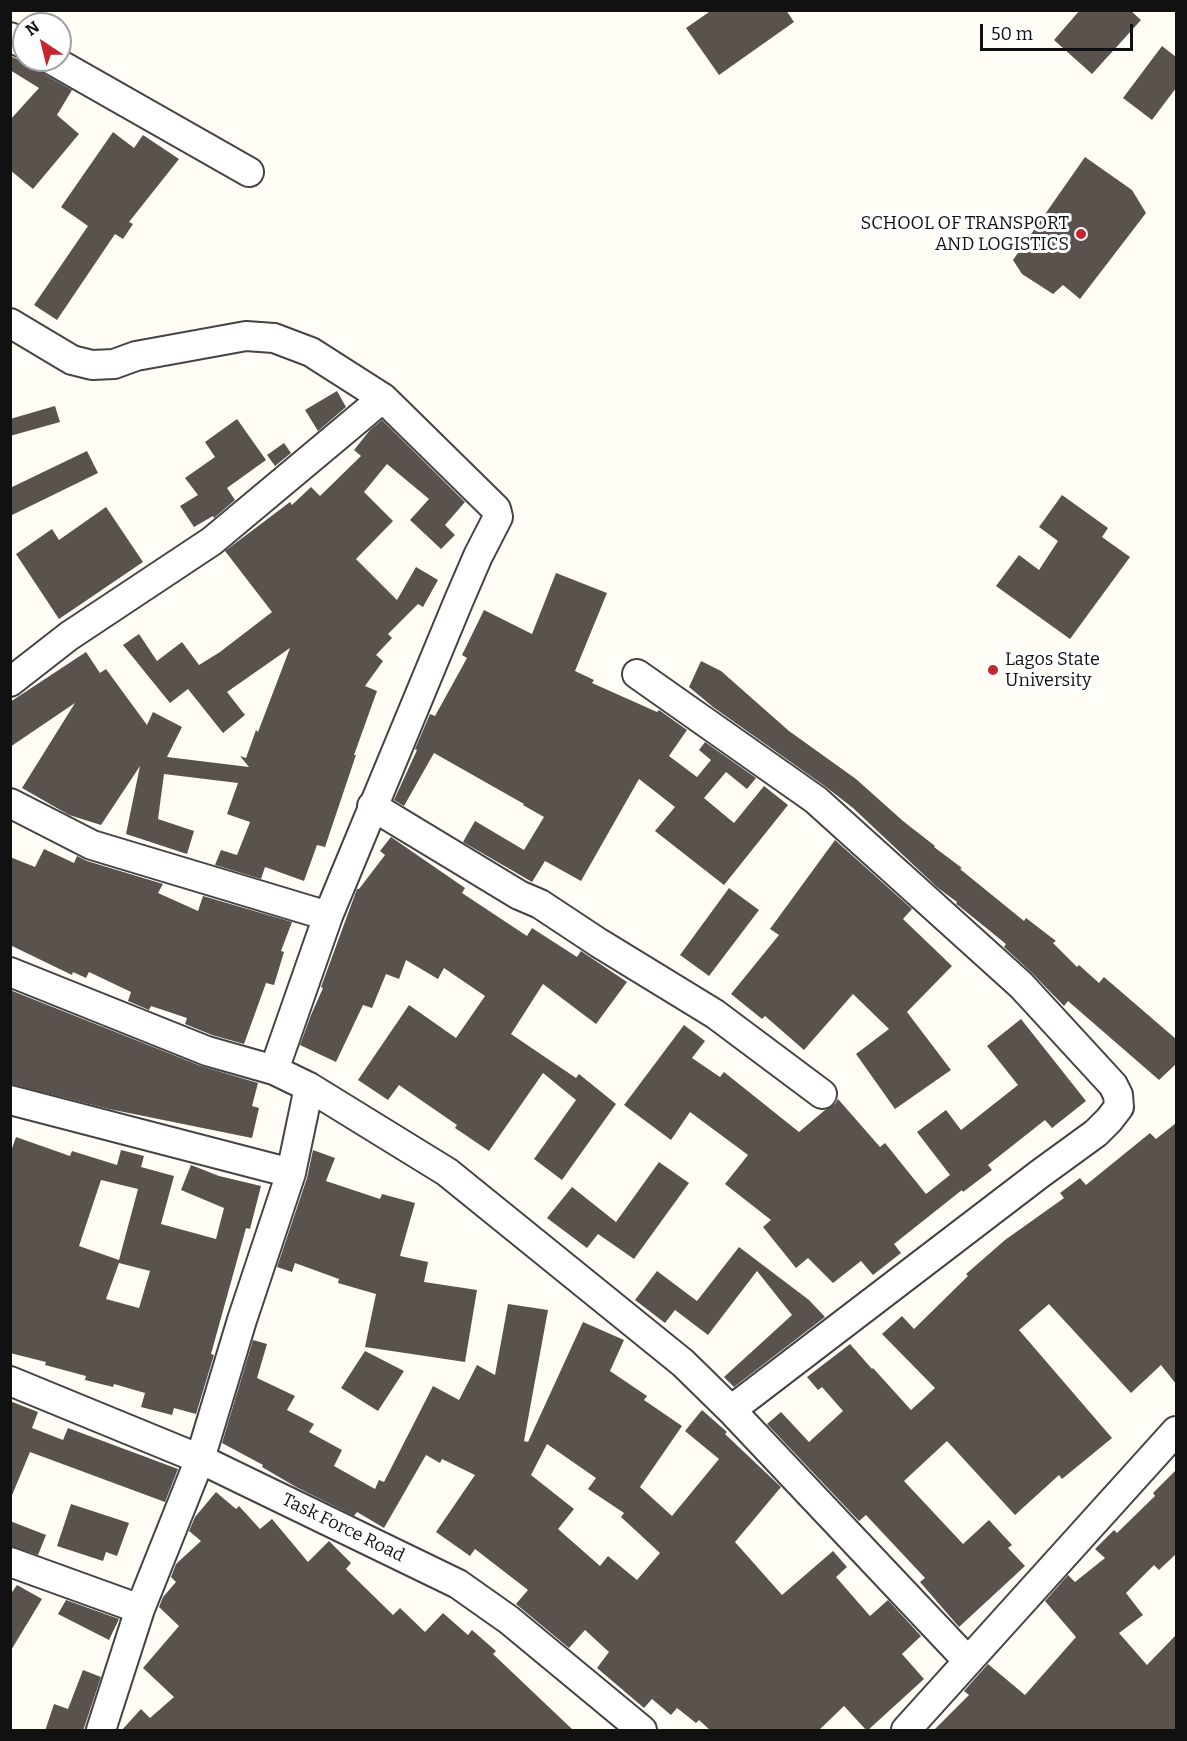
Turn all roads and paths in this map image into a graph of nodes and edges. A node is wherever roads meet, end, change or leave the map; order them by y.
1 (72, 71) edge
2 (249, 172) dead end
3 (10, 323) edge
4 (382, 398) junction
5 (637, 674) dead end
6 (10, 682) edge
7 (10, 803) edge
8 (372, 806) junction
9 (328, 916) junction
10 (10, 972) edge
11 (274, 1070) junction
12 (309, 1087) junction
13 (822, 1094) dead end
14 (10, 1100) edge
15 (291, 1173) junction
16 (10, 1381) edge
17 (731, 1410) junction
18 (1176, 1431) edge
19 (200, 1459) junction
20 (10, 1562) edge
21 (140, 1610) junction
22 (968, 1661) junction
23 (101, 1731) edge
24 (642, 1731) edge
25 (906, 1731) edge

1 - 2 street
3 - 4 street
4 - 6 street
4 - 8 street
5 - 17 street
7 - 9 street
8 - 9 street
8 - 13 street
9 - 11 street
10 - 11 street
11 - 12 street
12 - 15 street
12 - 17 street
14 - 15 street
15 - 19 street
16 - 19 street, Task Force Road
17 - 22 street
18 - 22 street
19 - 21 street
19 - 24 street, Task Force Road
20 - 21 street
21 - 23 street
22 - 25 street

